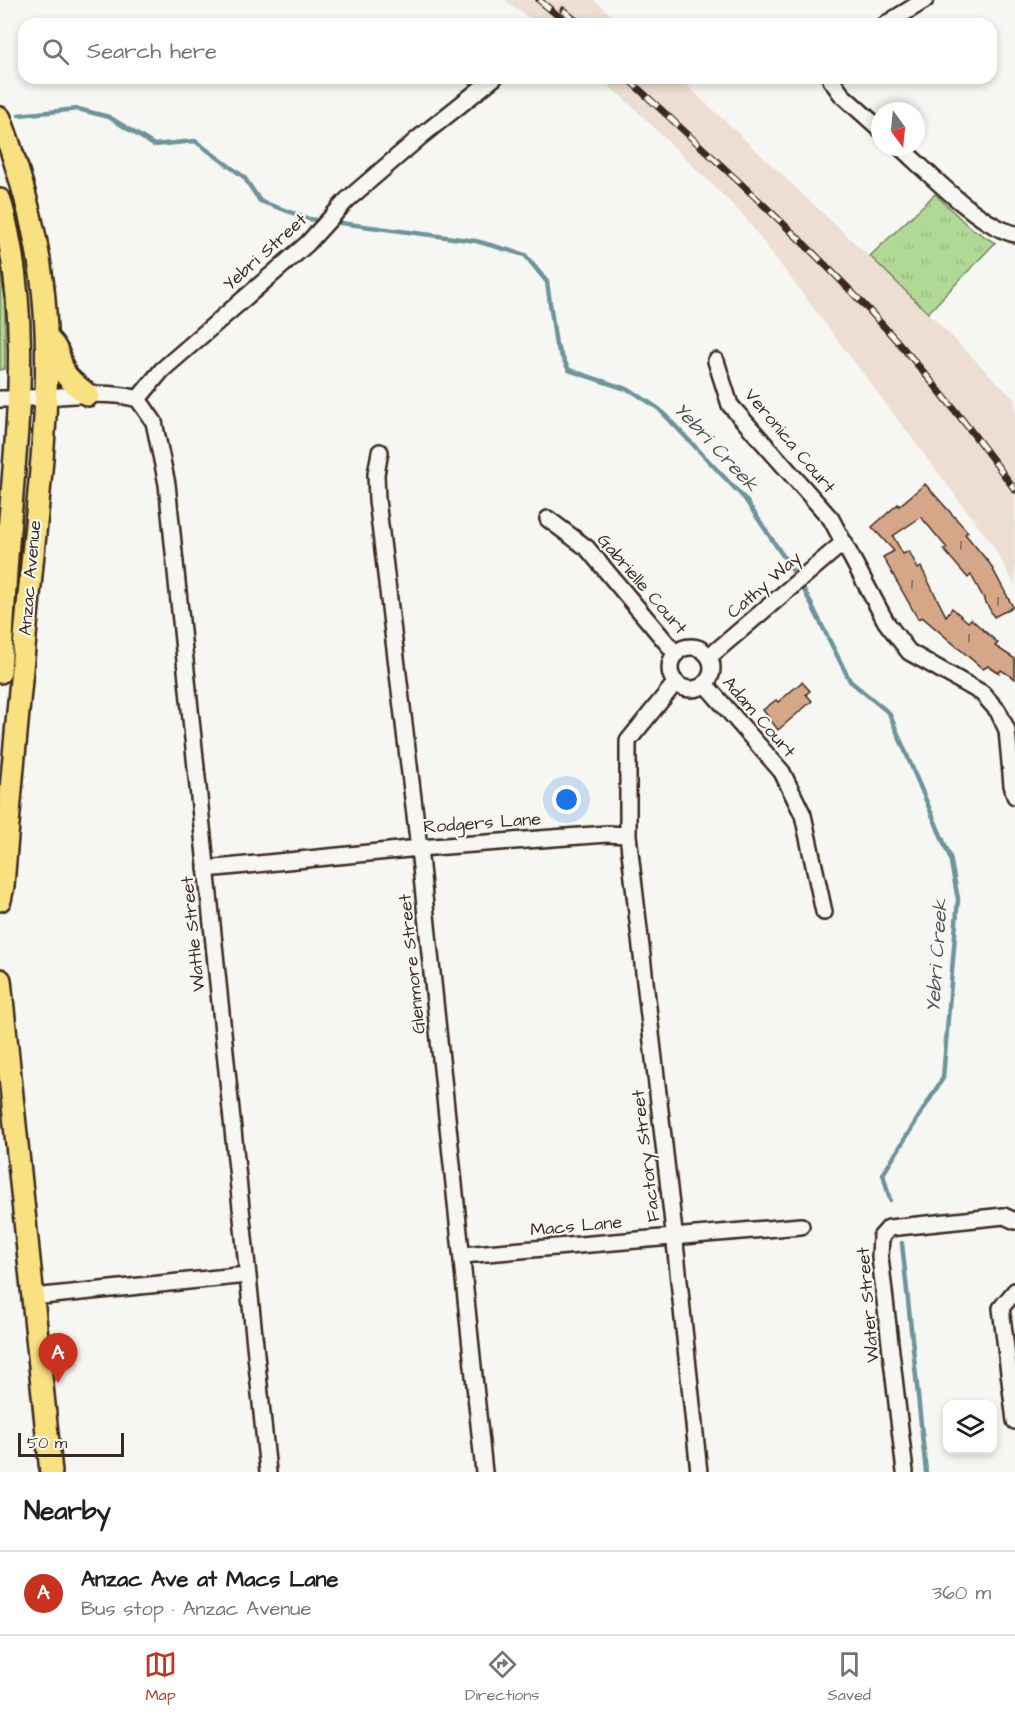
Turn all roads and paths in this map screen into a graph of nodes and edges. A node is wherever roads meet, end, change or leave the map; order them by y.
1 (925, 0) edge
2 (896, 18) edge
3 (486, 84) edge
4 (834, 84) edge
5 (0, 118) edge
6 (871, 121) edge
7 (910, 156) edge
8 (0, 200) edge
9 (1015, 234) edge
10 (46, 338) junction
11 (716, 361) dead end
12 (88, 395) junction
13 (45, 398) junction
14 (10, 399) edge
15 (138, 399) junction
16 (380, 452) dead end
17 (548, 519) dead end
18 (843, 542) junction
19 (676, 654) junction
20 (709, 657) junction
21 (0, 672) edge
22 (676, 682) junction
23 (705, 684) junction
24 (1015, 796) edge
25 (628, 835) junction
26 (419, 848) junction
27 (206, 869) junction
28 (0, 900) edge
29 (824, 912) dead end
30 (0, 991) edge
31 (1015, 1221) edge
32 (801, 1226) dead end
33 (675, 1237) junction
34 (463, 1255) junction
35 (247, 1275) junction
36 (1015, 1291) edge
37 (33, 1297) junction
38 (1015, 1421) edge
39 (51, 1472) edge
40 (268, 1472) edge
41 (484, 1472) edge
42 (699, 1472) edge
43 (905, 1472) edge

1 - 2 street
3 - 15 street, Yebri Street
4 - 6 street
5 - 10 highway, Anzac Avenue
7 - 9 street
8 - 14 highway, Anzac Avenue
10 - 12 highway
10 - 13 highway, Anzac Avenue
11 - 18 street, Veronica Court
12 - 13 street
12 - 15 street
13 - 14 street
13 - 28 highway, Anzac Avenue
14 - 21 highway, Anzac Avenue
15 - 27 street, Wattle Street
16 - 26 street, Glenmore Street
17 - 19 street, Gabrielle Court
18 - 20 street, Cathy Way
18 - 24 street, Veronica Court
19 - 20 street
19 - 22 street
20 - 23 street
22 - 23 street
22 - 25 street
23 - 29 street, Adam Court
25 - 26 street, Rodgers Lane
25 - 33 street, Factory Street
26 - 27 street, Rodgers Lane
26 - 34 street, Glenmore Street
27 - 35 street, Wattle Street
30 - 37 highway
31 - 43 street, Water Street
32 - 33 street, Macs Lane
33 - 34 street, Macs Lane
33 - 42 street, Factory Street
34 - 41 street, Glenmore Street
35 - 37 street
35 - 40 street, Wattle Street
36 - 38 street
37 - 39 highway

